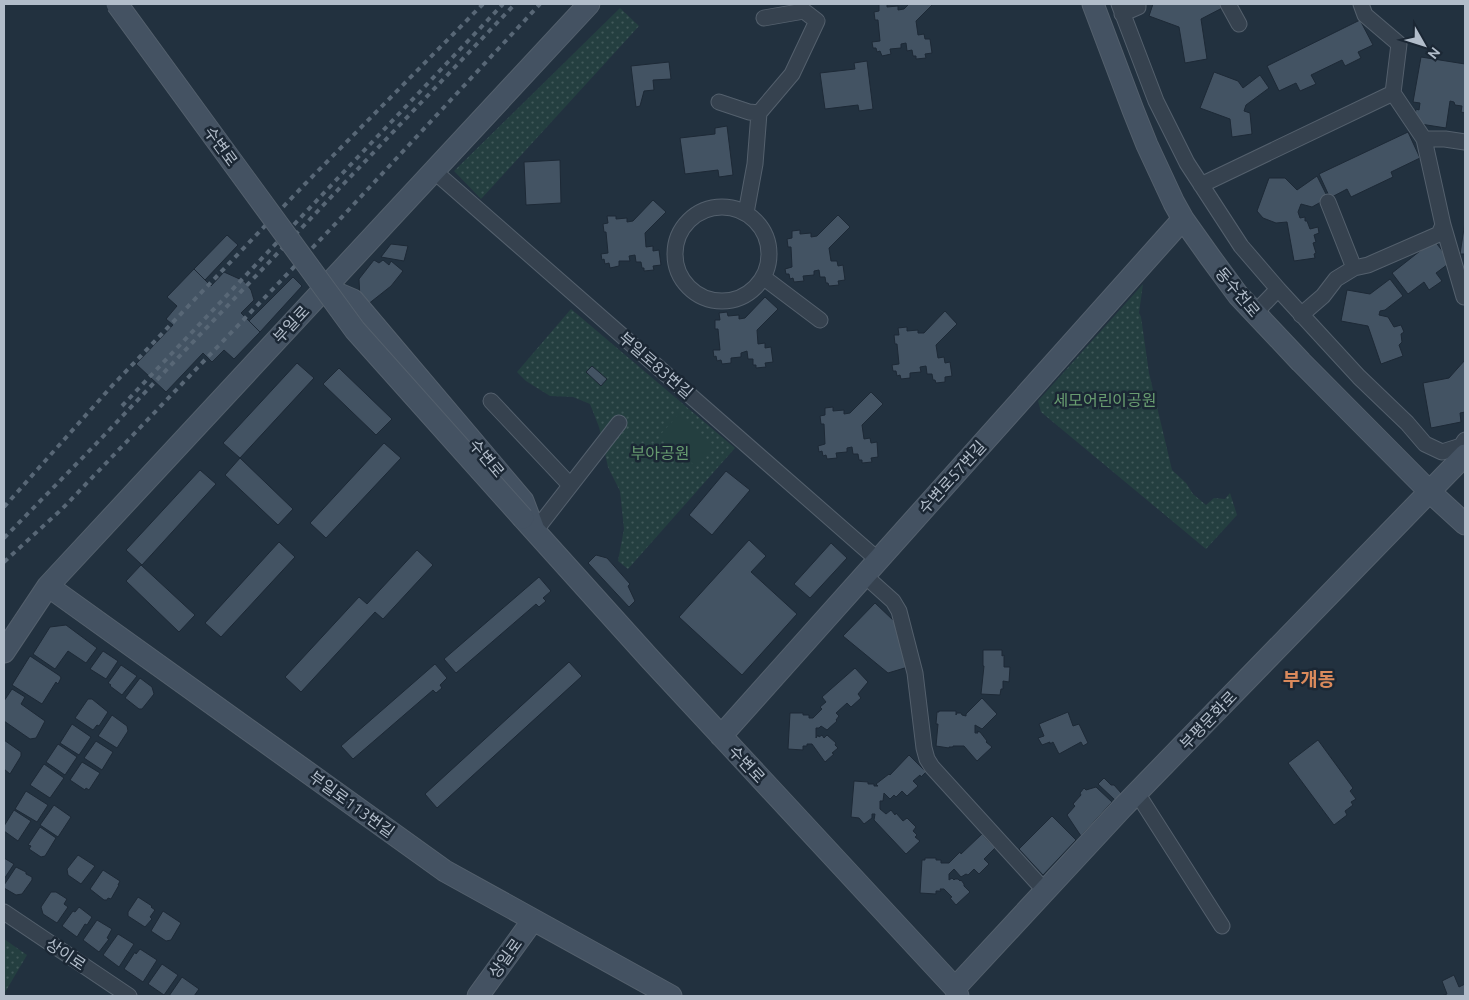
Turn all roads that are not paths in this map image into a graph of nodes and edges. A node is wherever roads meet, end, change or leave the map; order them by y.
1 (117, 4) edge
2 (588, 4) edge
3 (1093, 4) edge
4 (1138, 4) edge
5 (1228, 4) edge
6 (1361, 4) edge
7 (1121, 9) edge
8 (764, 18) dead end
9 (1239, 24) dead end
10 (1393, 93) junction
11 (719, 102) dead end
12 (759, 113) junction
13 (1424, 139) junction
14 (1465, 142) edge
15 (434, 170) junction
16 (1201, 186) junction
17 (1328, 202) dead end
18 (746, 213) junction
19 (1183, 219) junction
20 (1443, 225) junction
21 (1354, 268) junction
22 (763, 277) junction
23 (325, 288) junction
24 (1278, 289) junction
25 (1464, 297) dead end
26 (1255, 313) junction
27 (1301, 315) junction
28 (820, 320) dead end
29 (491, 400) dead end
30 (619, 423) dead end
31 (1465, 440) edge
32 (1465, 455) edge
33 (570, 485) junction
34 (1430, 492) junction
35 (529, 524) junction
36 (1465, 524) edge
37 (878, 560) junction
38 (864, 576) junction
39 (48, 586) junction
40 (4, 652) edge
41 (721, 736) junction
42 (1136, 793) junction
43 (1045, 891) junction
44 (4, 912) edge
45 (533, 920) junction
46 (1222, 926) dead end
47 (957, 992) edge
48 (129, 996) edge
49 (478, 996) edge
50 (671, 996) edge

1 - 35 street, 수변로, bridge
2 - 15 street, 부일로
3 - 19 street, 동수천로
4 - 7 street
5 - 9 street
6 - 10 street
7 - 16 street
8 - 12 street
10 - 13 street
10 - 16 street
11 - 12 street
12 - 18 street
13 - 14 street
13 - 20 street
15 - 23 street, 부일로
15 - 37 street, 부일로83번길
16 - 24 street
17 - 21 street
18 - 22 street
18 - 22 street
19 - 26 street, 동수천로
19 - 37 street, 수변로57번길
20 - 21 street
20 - 25 street
21 - 27 street
22 - 28 street
23 - 35 street, 수변로
23 - 39 street, 부일로
24 - 26 street
24 - 27 street
26 - 34 street, 동수천로
27 - 31 street
29 - 33 street
30 - 33 street
32 - 34 street, 부평문화로
33 - 35 street
34 - 36 street, 동수천로
34 - 42 street, 부평문화로
35 - 41 street, 수변로
37 - 38 street, 수변로57번길
38 - 41 street, 수변로57번길
38 - 43 street
39 - 40 street, 부일로
39 - 45 street, 부일로113번길
41 - 47 street, 수변로
42 - 43 street, 부평문화로
42 - 46 street
43 - 47 street, 부평문화로
44 - 48 street, 상이로
45 - 49 street, 상일로
45 - 50 street, 부일로113번길

